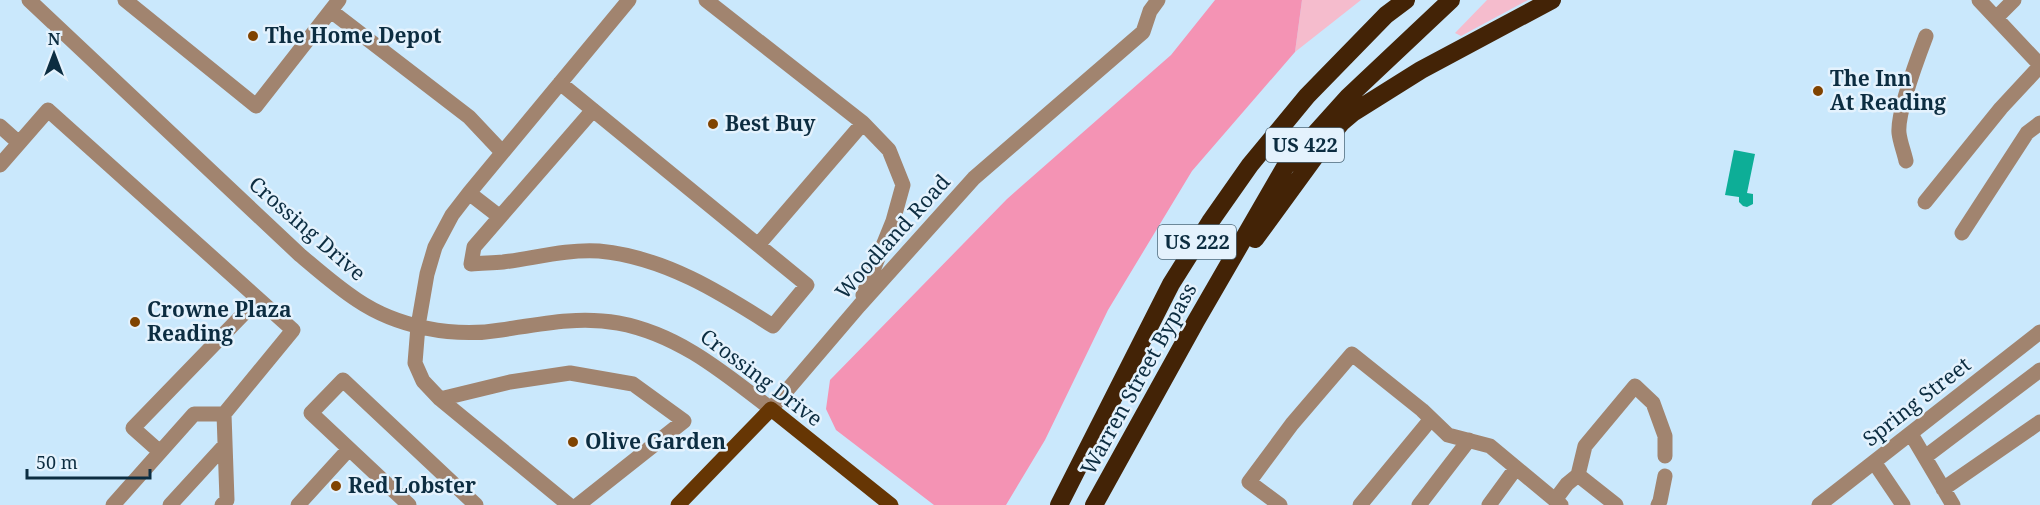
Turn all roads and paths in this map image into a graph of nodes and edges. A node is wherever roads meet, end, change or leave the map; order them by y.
1 (29, 0) edge
2 (125, 0) edge
3 (629, 0) edge
4 (706, 0) edge
5 (1404, 0) edge
6 (1451, 0) edge
7 (1552, 0) edge
8 (1979, 0) edge
9 (2014, 0) edge
10 (335, 5) edge
11 (1154, 6) edge
12 (1996, 18) junction
13 (1926, 36) dead end
14 (2040, 66) edge
15 (560, 83) junction
16 (593, 110) junction
17 (863, 123) junction
18 (2040, 123) edge
19 (0, 126) edge
20 (19, 143) junction
21 (502, 152) junction
22 (1906, 161) dead end
23 (0, 165) edge
24 (469, 194) junction
25 (1925, 202) dead end
26 (500, 217) junction
27 (1962, 233) dead end
28 (758, 245) junction
29 (258, 299) junction
30 (859, 306) junction
31 (1196, 321) junction
32 (418, 326) junction
33 (2040, 332) edge
34 (2040, 370) edge
35 (1956, 398) junction
36 (440, 399) junction
37 (771, 408) junction
38 (225, 414) junction
39 (1431, 419) junction
40 (1974, 419) junction
41 (2040, 422) edge
42 (1911, 434) junction
43 (1469, 440) junction
44 (225, 445) junction
45 (349, 449) junction
46 (160, 452) junction
47 (1665, 456) dead end
48 (1924, 457) junction
49 (1874, 462) junction
50 (1516, 468) junction
51 (1578, 476) junction
52 (1665, 476) dead end
53 (1943, 489) junction
54 (1558, 502) edge
55 (113, 505) edge
56 (170, 505) edge
57 (222, 505) edge
58 (298, 505) edge
59 (409, 505) edge
60 (476, 505) edge
61 (569, 505) edge
62 (578, 505) edge
63 (678, 505) edge
64 (891, 505) edge
65 (1059, 505) edge
66 (1094, 505) edge
67 (1280, 505) edge
68 (1360, 505) edge
69 (1419, 505) edge
70 (1489, 505) edge
71 (1616, 505) edge
72 (1658, 505) edge
73 (1820, 505) edge
74 (1903, 505) edge
75 (1953, 505) edge

1 - 32 street, Crossing Drive
2 - 10 street
3 - 15 street
4 - 17 street
5 - 65 highway, Warren Street Bypass / US 222
6 - 31 highway, Warren Street Bypass / US 422
7 - 31 highway, US 222
8 - 12 street
9 - 12 street
10 - 21 street
11 - 30 street, Woodland Road
12 - 14 street
13 - 22 street
14 - 25 street
15 - 16 street
15 - 21 street
16 - 26 street
16 - 28 street
17 - 28 street
17 - 30 street
18 - 27 street
19 - 20 street
20 - 23 street
20 - 29 street
21 - 24 street
24 - 26 street
24 - 32 street
26 - 28 street
29 - 38 street
29 - 46 street
30 - 37 street, Woodland Road
31 - 66 highway, Warren Street Bypass / US 222
32 - 36 street
32 - 37 street, Crossing Drive
33 - 35 street, Spring Street
34 - 40 street
35 - 40 street
35 - 42 street, Spring Street
36 - 61 street
36 - 62 street
37 - 63 main road, Woodland Road
37 - 64 main road, Crossing Drive
38 - 44 street
38 - 46 street
39 - 43 street
39 - 67 street
39 - 68 street
40 - 48 street
41 - 53 street
42 - 48 street
42 - 49 street, Spring Street
43 - 50 street
43 - 69 street
44 - 56 street
44 - 57 street
45 - 58 street
45 - 59 street
45 - 60 street
46 - 55 street
47 - 51 street
48 - 53 street
49 - 73 street, Spring Street
49 - 74 street
50 - 54 street
50 - 70 street
51 - 54 street
51 - 71 street
52 - 72 street
53 - 75 street

